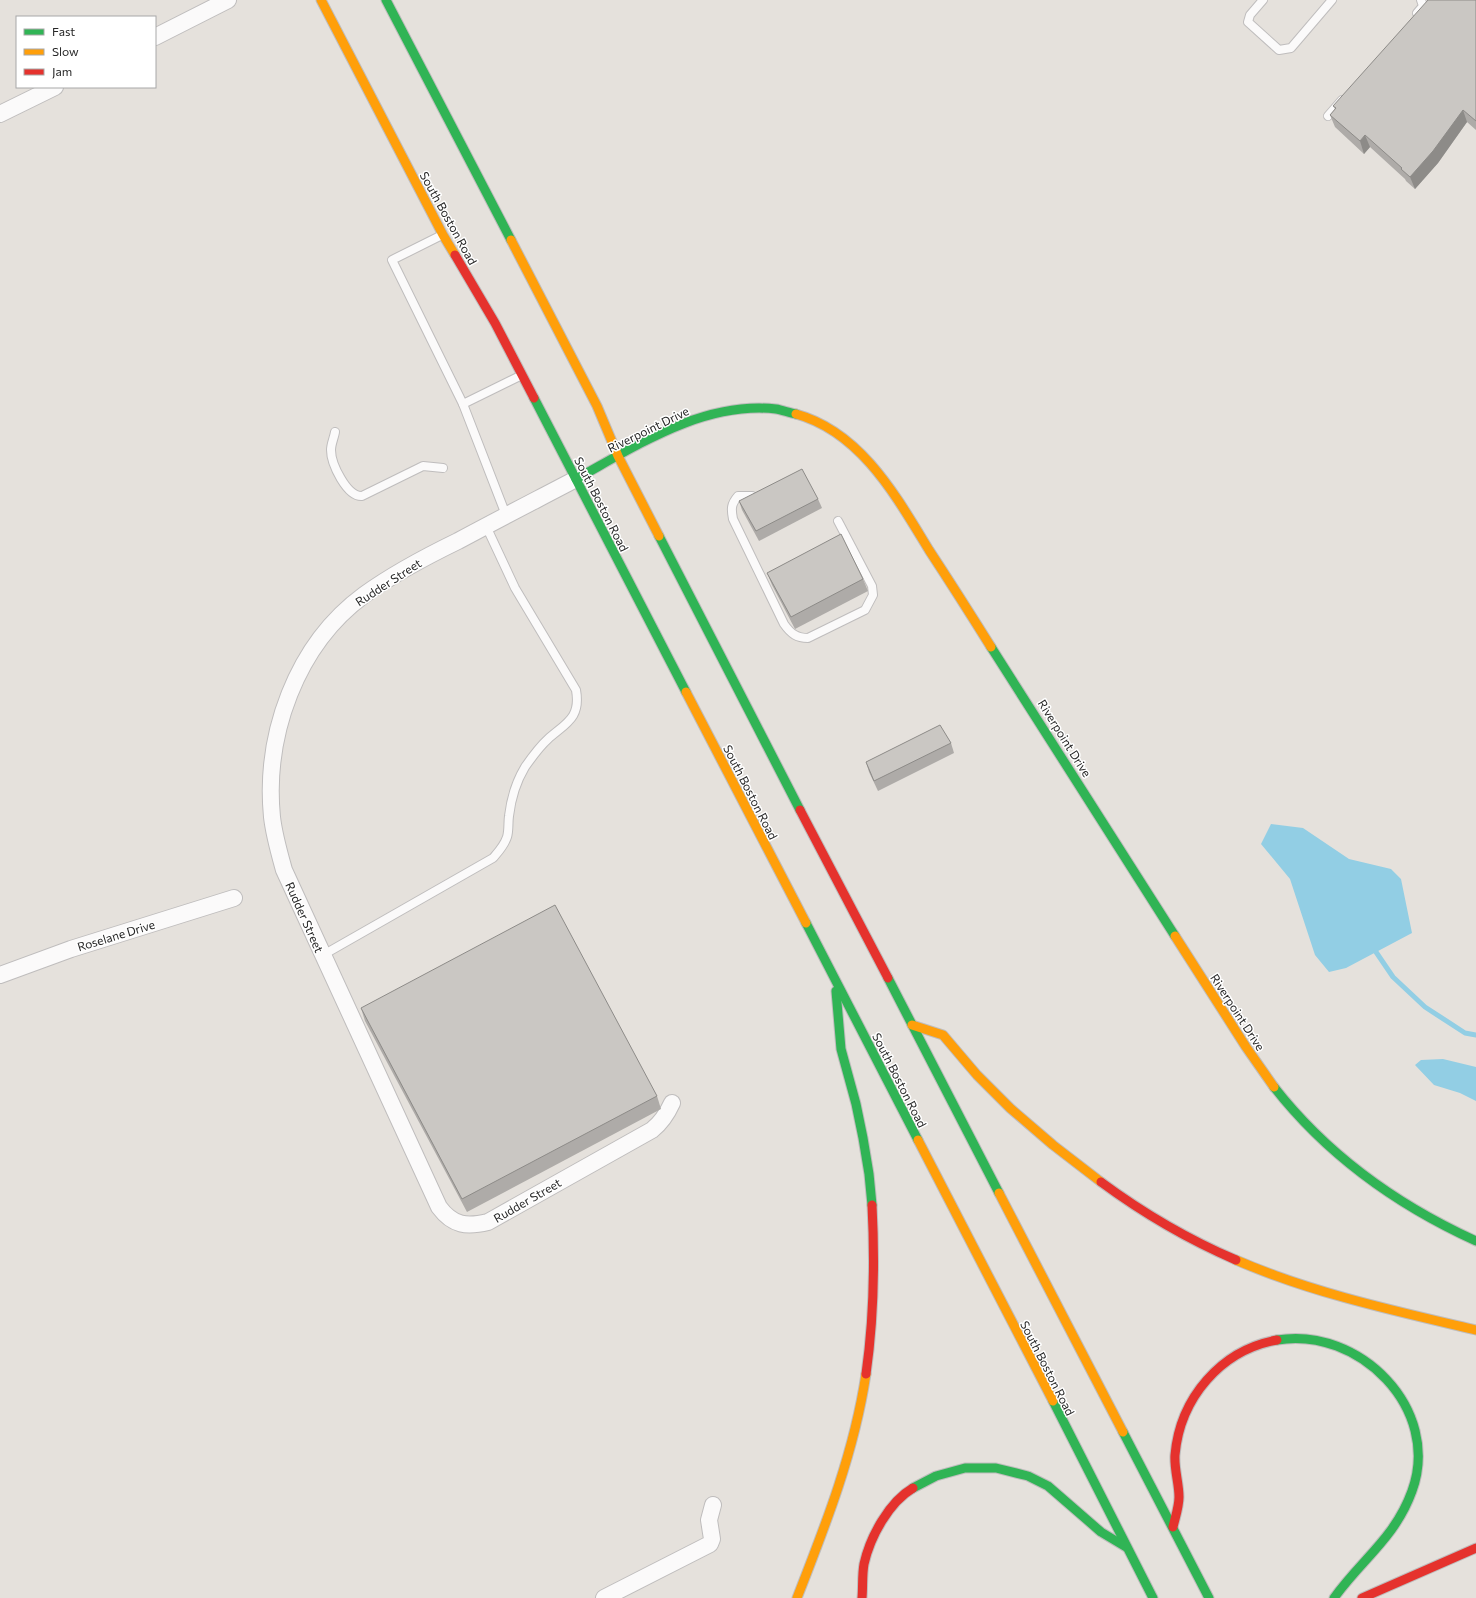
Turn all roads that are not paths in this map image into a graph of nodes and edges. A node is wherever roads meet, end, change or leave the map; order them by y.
1 (228, 0) edge
2 (322, 0) edge
3 (386, 0) edge
4 (1263, 0) edge
5 (1332, 0) edge
6 (1421, 0) edge
7 (1413, 18) edge
8 (156, 37) edge
9 (53, 88) edge
10 (1348, 92) edge
11 (0, 114) edge
12 (1328, 116) dead end
13 (443, 235) junction
14 (522, 375) junction
15 (463, 404) junction
16 (335, 432) dead end
17 (618, 456) junction
18 (443, 468) dead end
19 (576, 479) junction
20 (752, 496) edge
21 (506, 515) junction
22 (838, 520) dead end
23 (486, 526) junction
24 (234, 898) dead end
25 (323, 955) junction
26 (0, 975) edge
27 (836, 982) junction
28 (912, 1025) junction
29 (672, 1102) dead end
30 (1476, 1241) edge
31 (1476, 1330) edge
32 (713, 1505) dead end
33 (1173, 1528) junction
34 (1126, 1547) junction
35 (1476, 1548) edge
36 (604, 1598) edge
37 (797, 1598) edge
38 (862, 1598) edge
39 (1153, 1598) edge
40 (1209, 1598) edge
41 (1334, 1598) edge
42 (1362, 1598) edge

1 - 8 street
2 - 13 main road, South Boston Road
3 - 17 main road
4 - 5 lane
6 - 7 lane
9 - 11 street
10 - 12 lane
13 - 14 main road, South Boston Road
13 - 15 lane
14 - 15 lane
14 - 19 main road, South Boston Road
15 - 21 lane
16 - 18 lane
17 - 19 main road, Riverpoint Drive
17 - 28 main road
17 - 30 main road, Riverpoint Drive
19 - 21 street, Rudder Street
19 - 27 main road, South Boston Road
20 - 22 lane
21 - 23 street, Rudder Street
23 - 25 street, Rudder Street
23 - 25 lane
24 - 26 street, Roselane Drive
25 - 29 street, Rudder Street
27 - 34 main road, South Boston Road
27 - 37 main road
28 - 31 main road
28 - 33 main road
32 - 36 street
33 - 40 main road
33 - 41 main road
34 - 38 main road
34 - 39 main road, South Boston Road
35 - 42 main road

